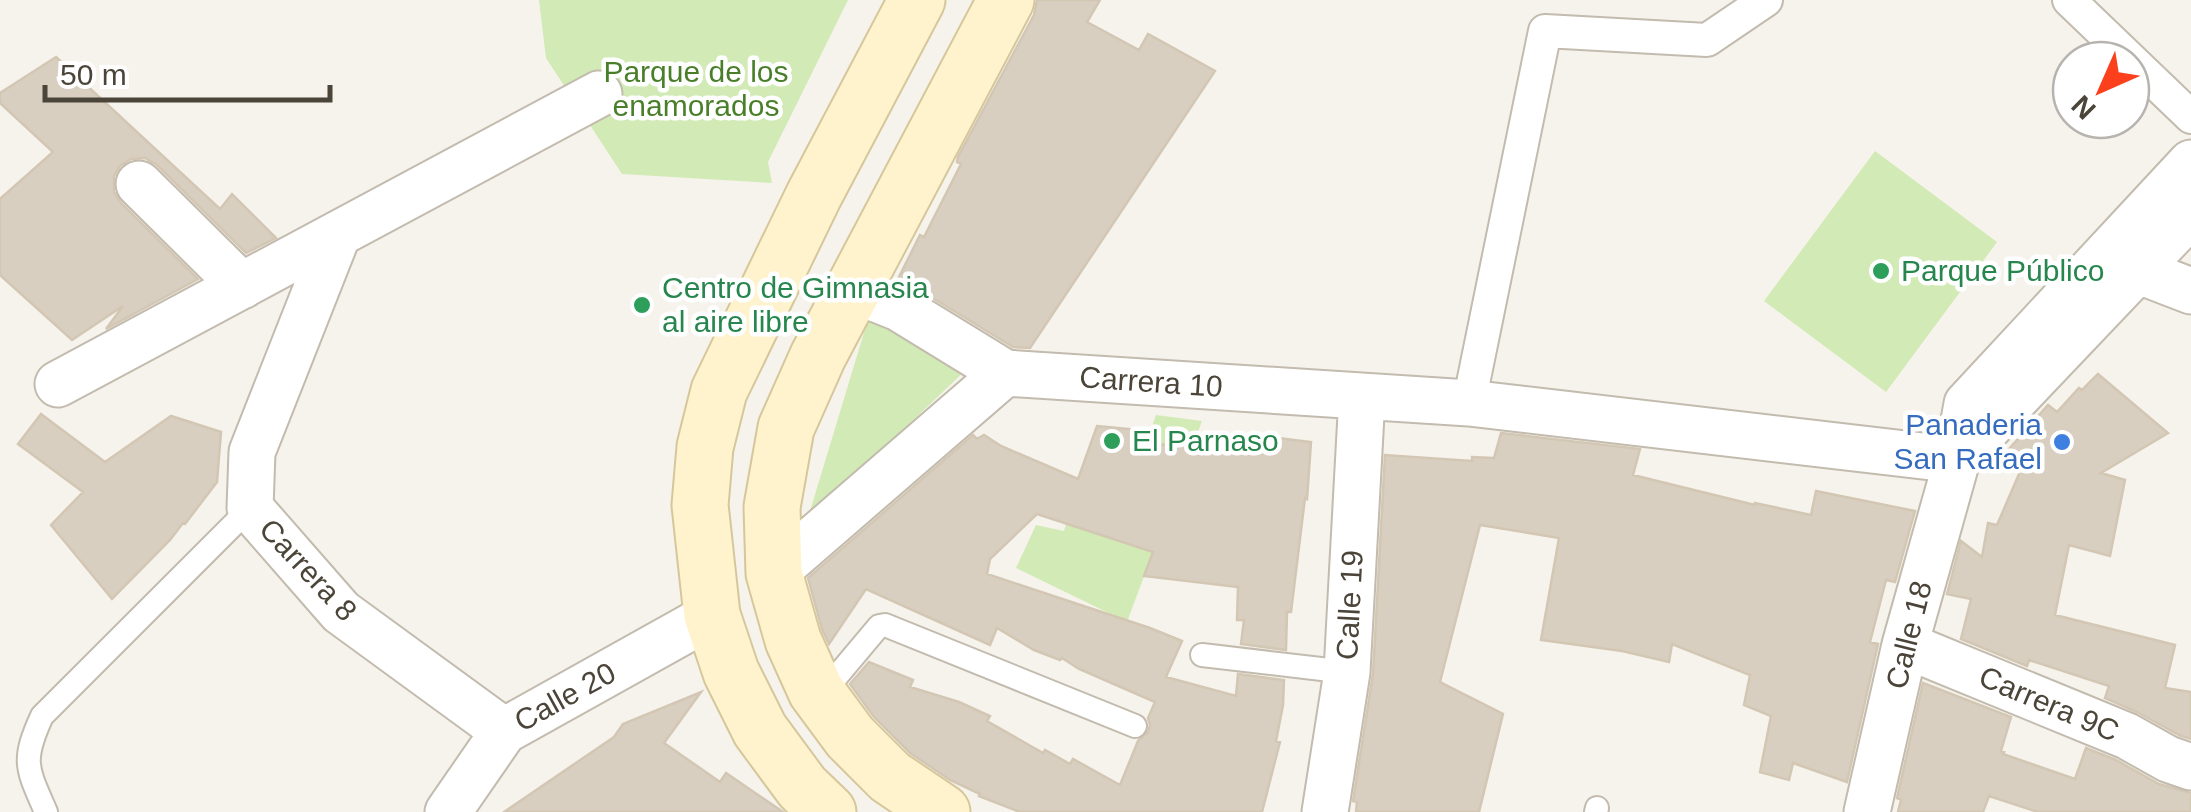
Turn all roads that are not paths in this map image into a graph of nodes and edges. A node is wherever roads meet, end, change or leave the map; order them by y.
1 (916, 0) edge
2 (1006, 0) edge
3 (1766, 0) edge
4 (2069, 0) edge
5 (599, 94) dead end
6 (2191, 117) edge
7 (2191, 163) edge
8 (140, 184) dead end
9 (2191, 214) edge
10 (338, 234) junction
11 (784, 258) junction
12 (2120, 264) junction
13 (242, 286) junction
14 (854, 290) junction
15 (2191, 291) edge
16 (1005, 373) junction
17 (58, 384) dead end
18 (1362, 396) junction
19 (1469, 403) junction
20 (1957, 460) junction
21 (250, 508) junction
22 (774, 573) junction
23 (712, 614) junction
24 (1906, 645) junction
25 (1202, 655) dead end
26 (1346, 672) junction
27 (816, 691) junction
28 (1135, 726) dead end
29 (504, 731) junction
30 (2191, 767) edge
31 (46, 812) edge
32 (448, 812) edge
33 (828, 812) edge
34 (942, 812) edge
35 (1325, 812) edge
36 (1866, 812) edge

1 - 11 main road
2 - 14 main road
3 - 19 street
4 - 6 street
5 - 10 street
7 - 12 street, Calle 18
8 - 13 street
9 - 12 street, Calle 18
10 - 13 street
10 - 21 street, Carrera 8
11 - 14 main road
11 - 23 main road
12 - 15 street
12 - 20 street, Calle 18
13 - 17 street
14 - 16 street, Carrera 10
14 - 22 main road
16 - 18 street, Carrera 10
16 - 22 street
18 - 19 street, Carrera 10
18 - 26 street, Calle 19
19 - 20 street, Carrera 10
20 - 24 street, Calle 18
21 - 29 street, Carrera 8
21 - 31 lane
22 - 27 main road
23 - 29 street, Calle 20
23 - 33 main road
24 - 30 street, Carrera 9C
24 - 36 street, Calle 18
25 - 26 lane
26 - 35 street, Calle 19
27 - 28 lane
27 - 34 main road
29 - 32 street, Calle 20

